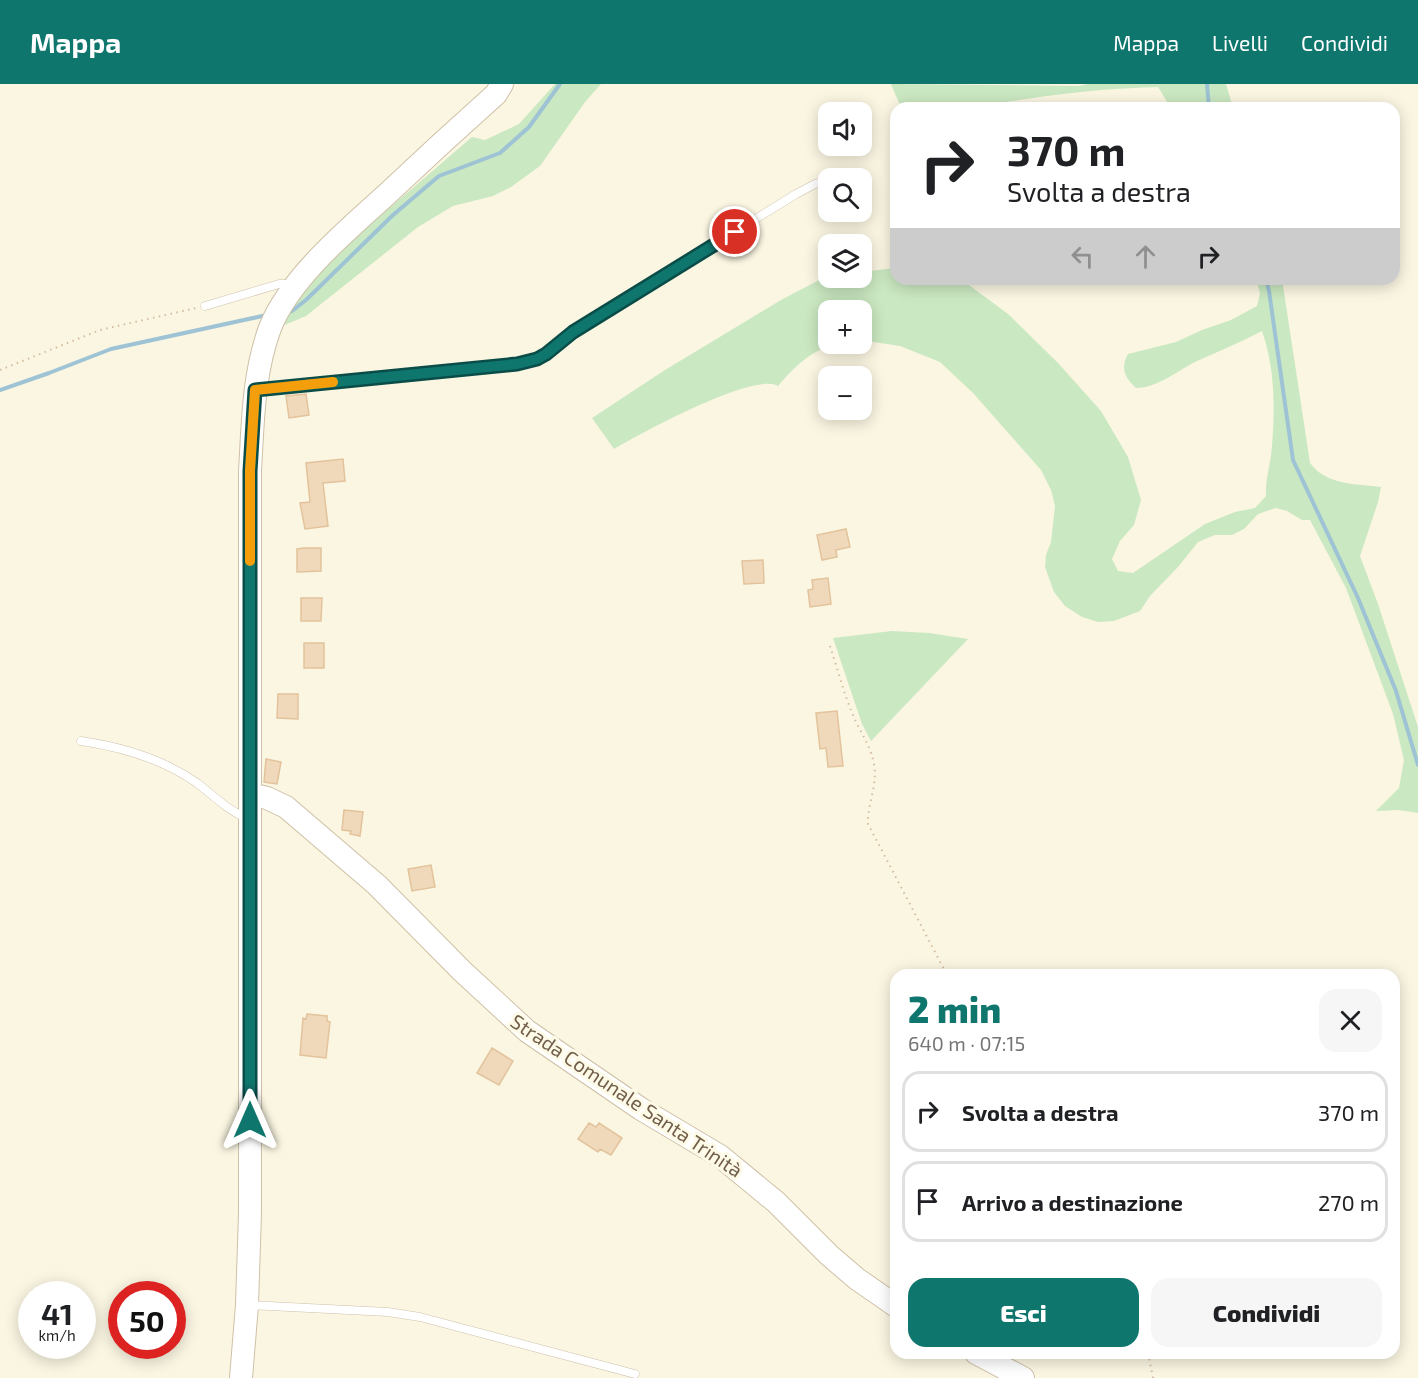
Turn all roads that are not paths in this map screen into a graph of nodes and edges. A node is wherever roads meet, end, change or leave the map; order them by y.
1 (502, 84) edge
2 (818, 183) edge
3 (295, 284) junction
4 (205, 306) road end
5 (255, 390) junction
6 (81, 741) dead end
7 (250, 794) junction
8 (250, 819) junction
9 (890, 1302) edge
10 (247, 1305) junction
11 (987, 1359) edge
12 (635, 1374) dead end
13 (241, 1378) edge
14 (1023, 1378) edge

1 - 3 main road
2 - 5 lane
3 - 4 lane
3 - 5 main road
5 - 7 main road
6 - 8 lane
7 - 8 main road
7 - 9 main road, Strada Comunale Santa Trinità
8 - 10 main road
10 - 12 lane
10 - 13 main road
11 - 14 main road

